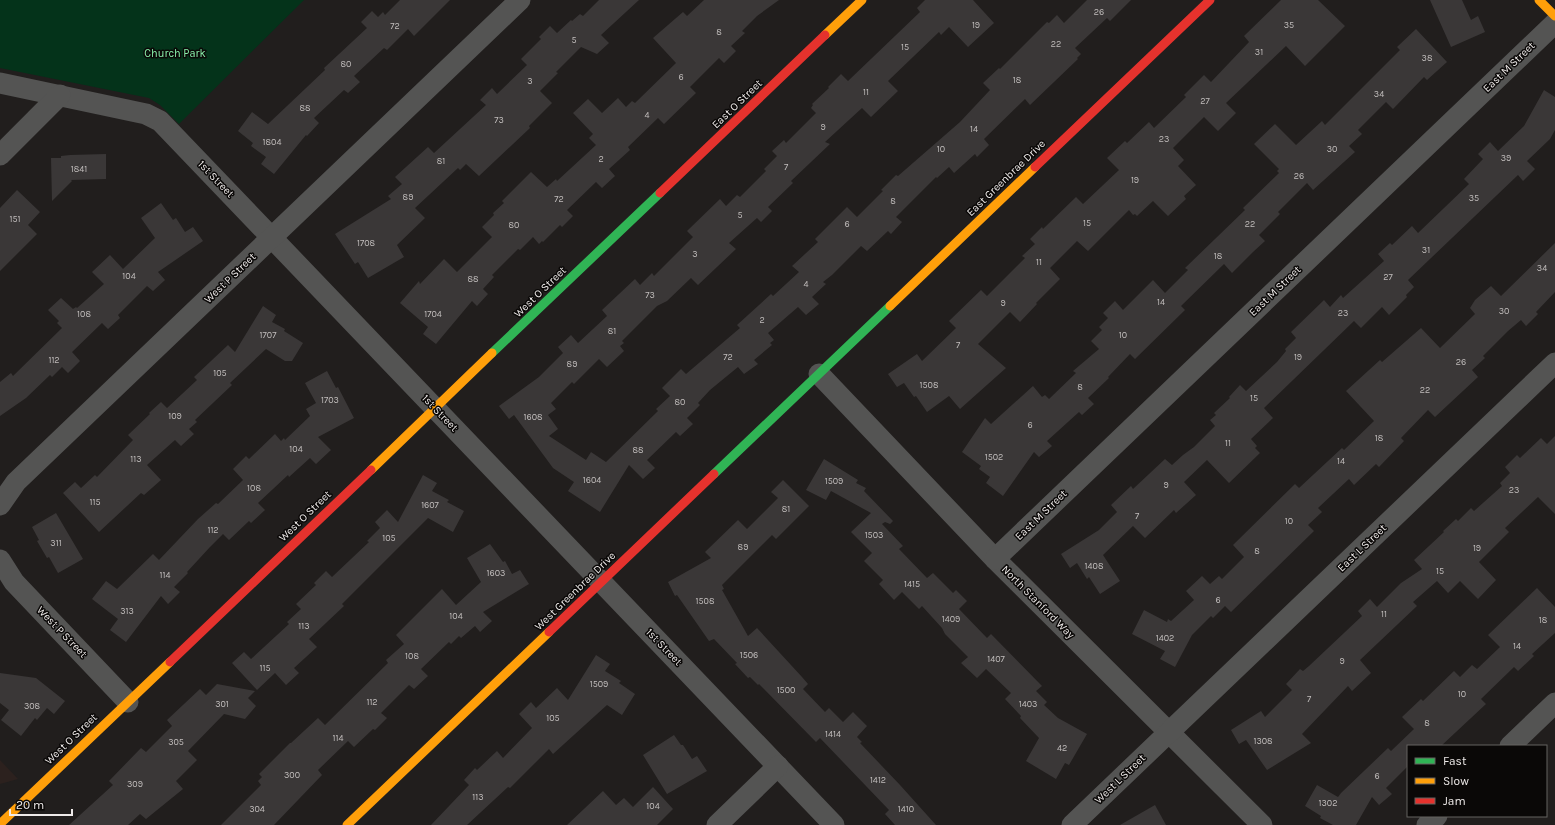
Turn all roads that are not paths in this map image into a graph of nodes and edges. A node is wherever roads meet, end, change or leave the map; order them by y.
1 (520, 0) edge
2 (862, 0) edge
3 (1210, 0) edge
4 (1539, 0) edge
5 (1555, 16) edge
6 (1555, 23) edge
7 (0, 83) edge
8 (60, 95) junction
9 (0, 155) edge
10 (628, 224) joint
11 (272, 238) junction
12 (1555, 363) edge
13 (819, 374) junction
14 (435, 408) junction
15 (0, 505) edge
16 (995, 559) junction
17 (0, 560) edge
18 (601, 582) junction
19 (128, 702) junction
20 (1555, 703) edge
21 (1168, 733) junction
22 (1511, 745) edge
23 (778, 766) junction
24 (1436, 817) edge
25 (0, 824) edge
26 (348, 825) edge
27 (716, 825) edge
28 (834, 825) edge
29 (1072, 825) edge
30 (1262, 825) edge
31 (1427, 825) edge

1 - 11 street, West P Street
2 - 10 street, East O Street
3 - 13 street, East Greenbrae Drive
4 - 5 street
6 - 16 street, East M Street
7 - 8 street, 1st Street
8 - 9 street
8 - 11 street, 1st Street
10 - 14 street, West O Street
11 - 14 street, 1st Street
11 - 15 street, West P Street
12 - 21 street, East L Street
13 - 16 street, North Stanford Way
13 - 18 street, West Greenbrae Drive
14 - 18 street, 1st Street
14 - 19 street, West O Street
16 - 21 street, North Stanford Way
17 - 19 street, West P Street
18 - 23 street, 1st Street
18 - 26 street, West Greenbrae Drive
19 - 25 street, West O Street
20 - 22 street
21 - 29 street, West L Street
21 - 30 street, North Stanford Way
23 - 27 street
23 - 28 street, 1st Street
24 - 31 street

